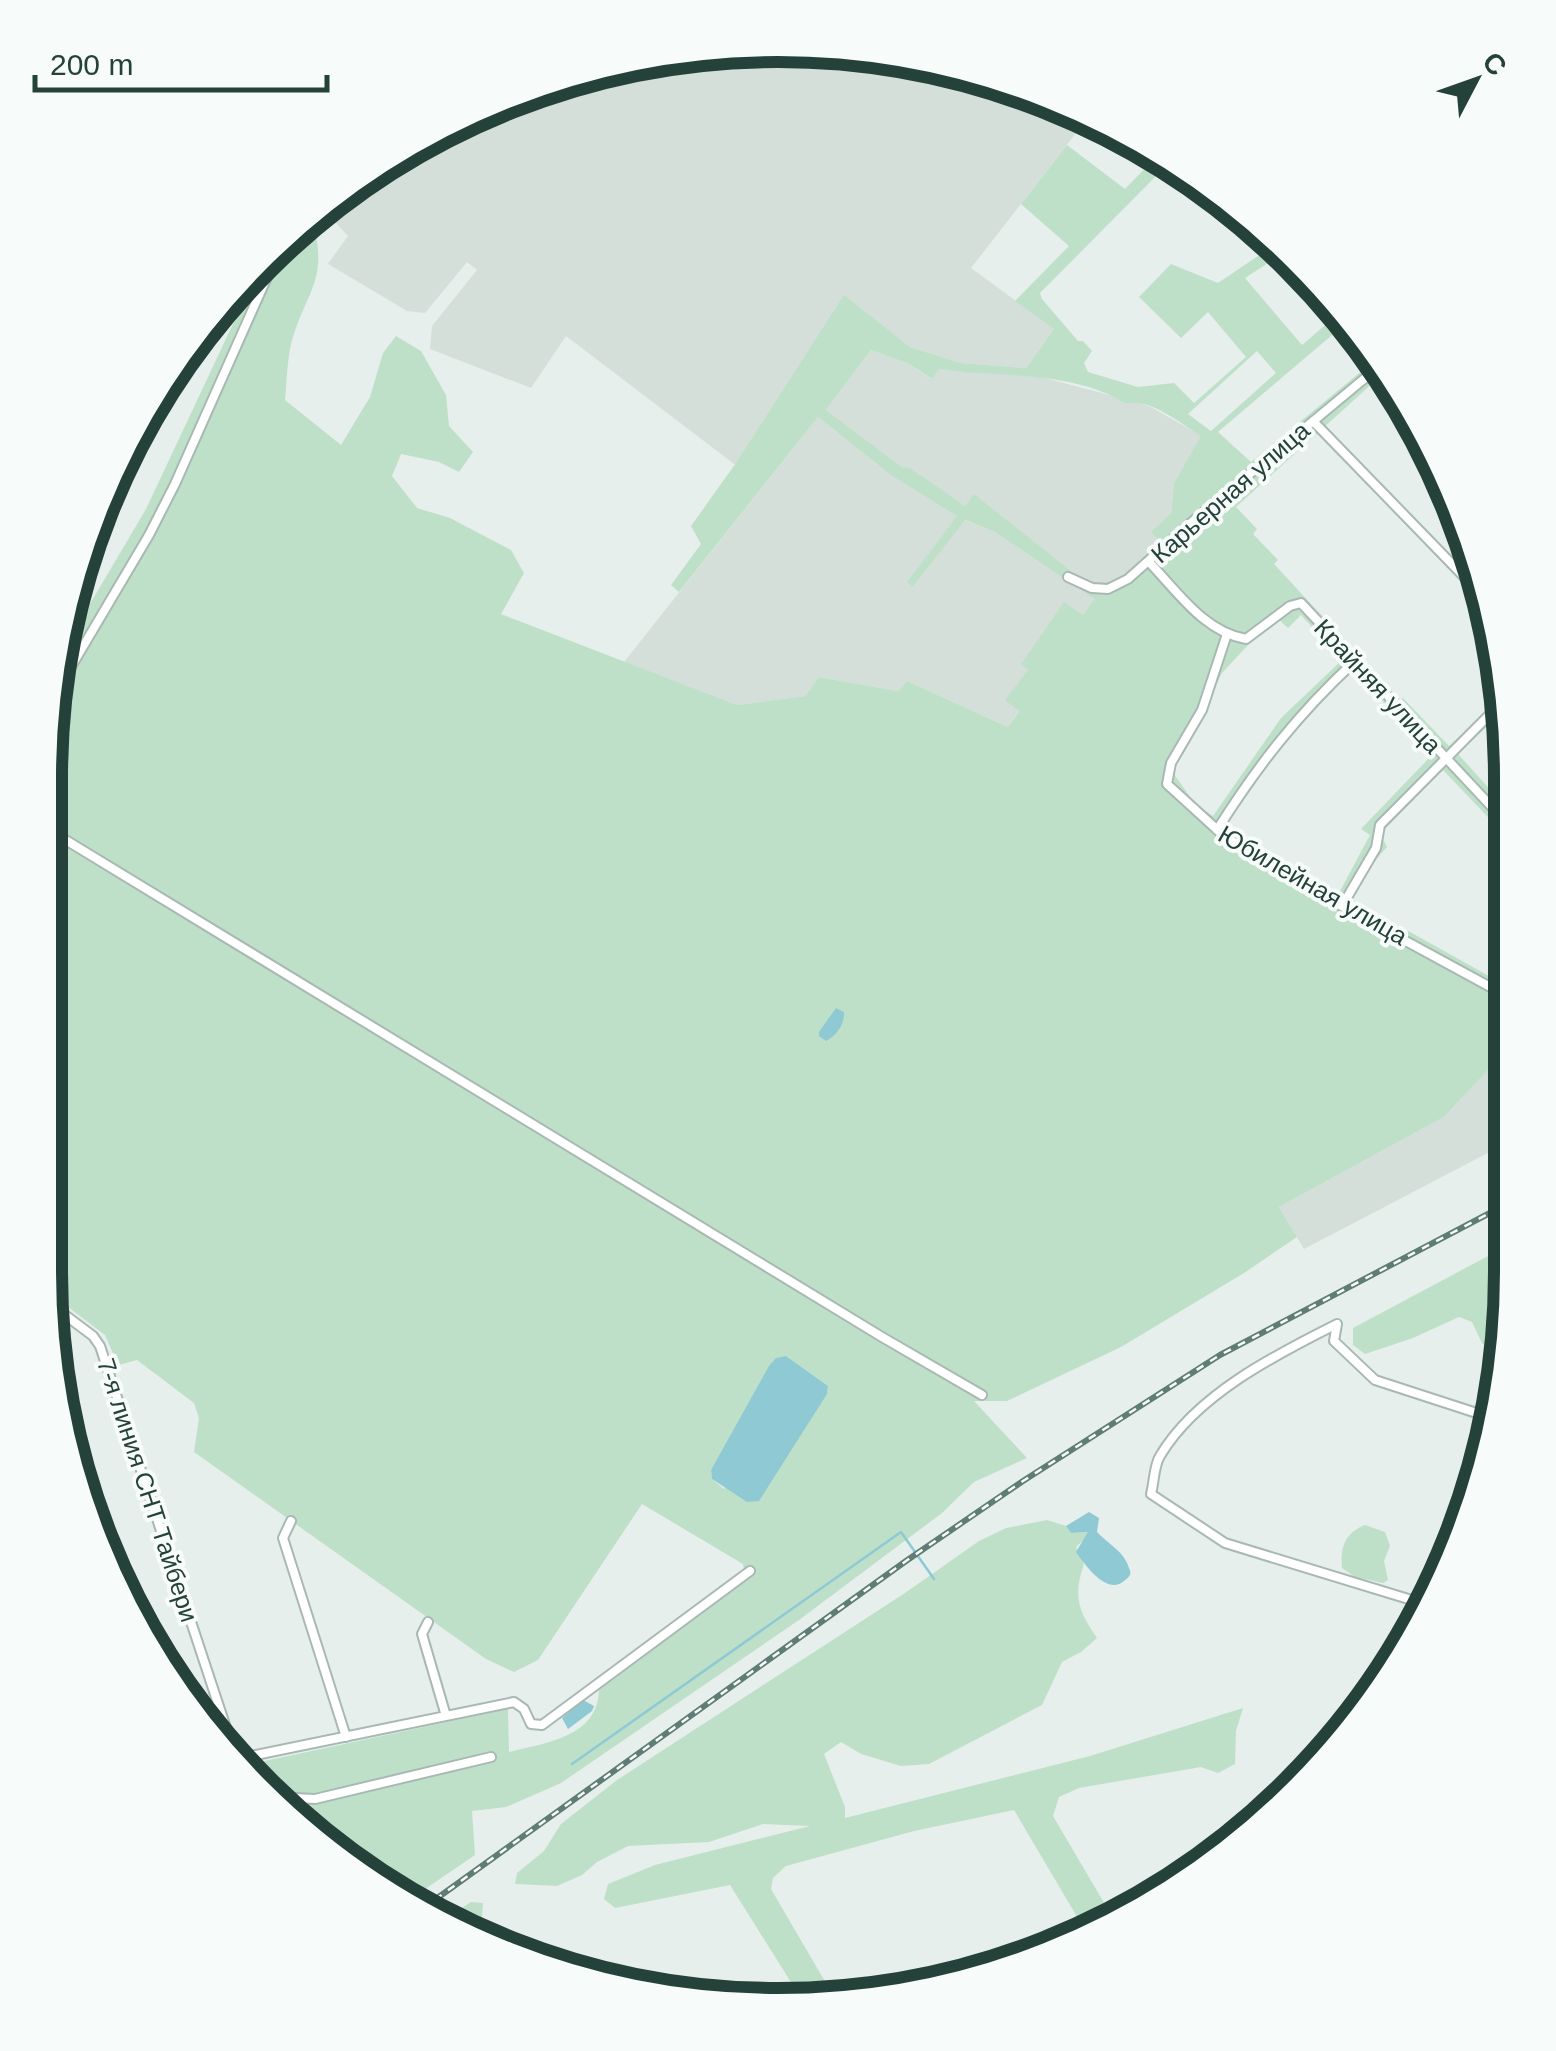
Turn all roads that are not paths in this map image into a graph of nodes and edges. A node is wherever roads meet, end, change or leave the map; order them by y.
1 (267, 277) edge
2 (1369, 375) edge
3 (1313, 421) junction
4 (1150, 562) junction
5 (1068, 577) dead end
6 (1464, 577) edge
7 (1227, 634) junction
8 (1354, 662) junction
9 (72, 665) edge
10 (1490, 713) edge
11 (1444, 757) junction
12 (1494, 809) edge
13 (1217, 830) junction
14 (62, 838) edge
15 (1338, 902) junction
16 (1494, 989) edge
17 (64, 1314) edge
18 (982, 1394) dead end
19 (1480, 1414) edge
20 (291, 1521) dead end
21 (750, 1572) dead end
22 (1414, 1601) edge
23 (428, 1622) dead end
24 (446, 1716) junction
25 (226, 1728) edge
26 (346, 1737) junction
27 (250, 1756) edge
28 (490, 1757) dead end
29 (292, 1798) edge

1 - 9 street
2 - 3 street, Карьерная улица
3 - 4 street, Карьерная улица
3 - 6 street
4 - 5 street, Карьерная улица
4 - 7 street
7 - 8 street, Крайняя улица
7 - 13 street, Юбилейная улица
8 - 11 street, Крайняя улица
8 - 13 street
10 - 11 street
11 - 12 street, Крайняя улица
11 - 15 street
13 - 15 street, Юбилейная улица
14 - 18 street
15 - 16 street, Юбилейная улица
17 - 25 street, 7-я линия СНТ Тайбери
19 - 22 street
20 - 26 street
21 - 24 street
23 - 24 street
24 - 26 street
26 - 27 street
28 - 29 street

